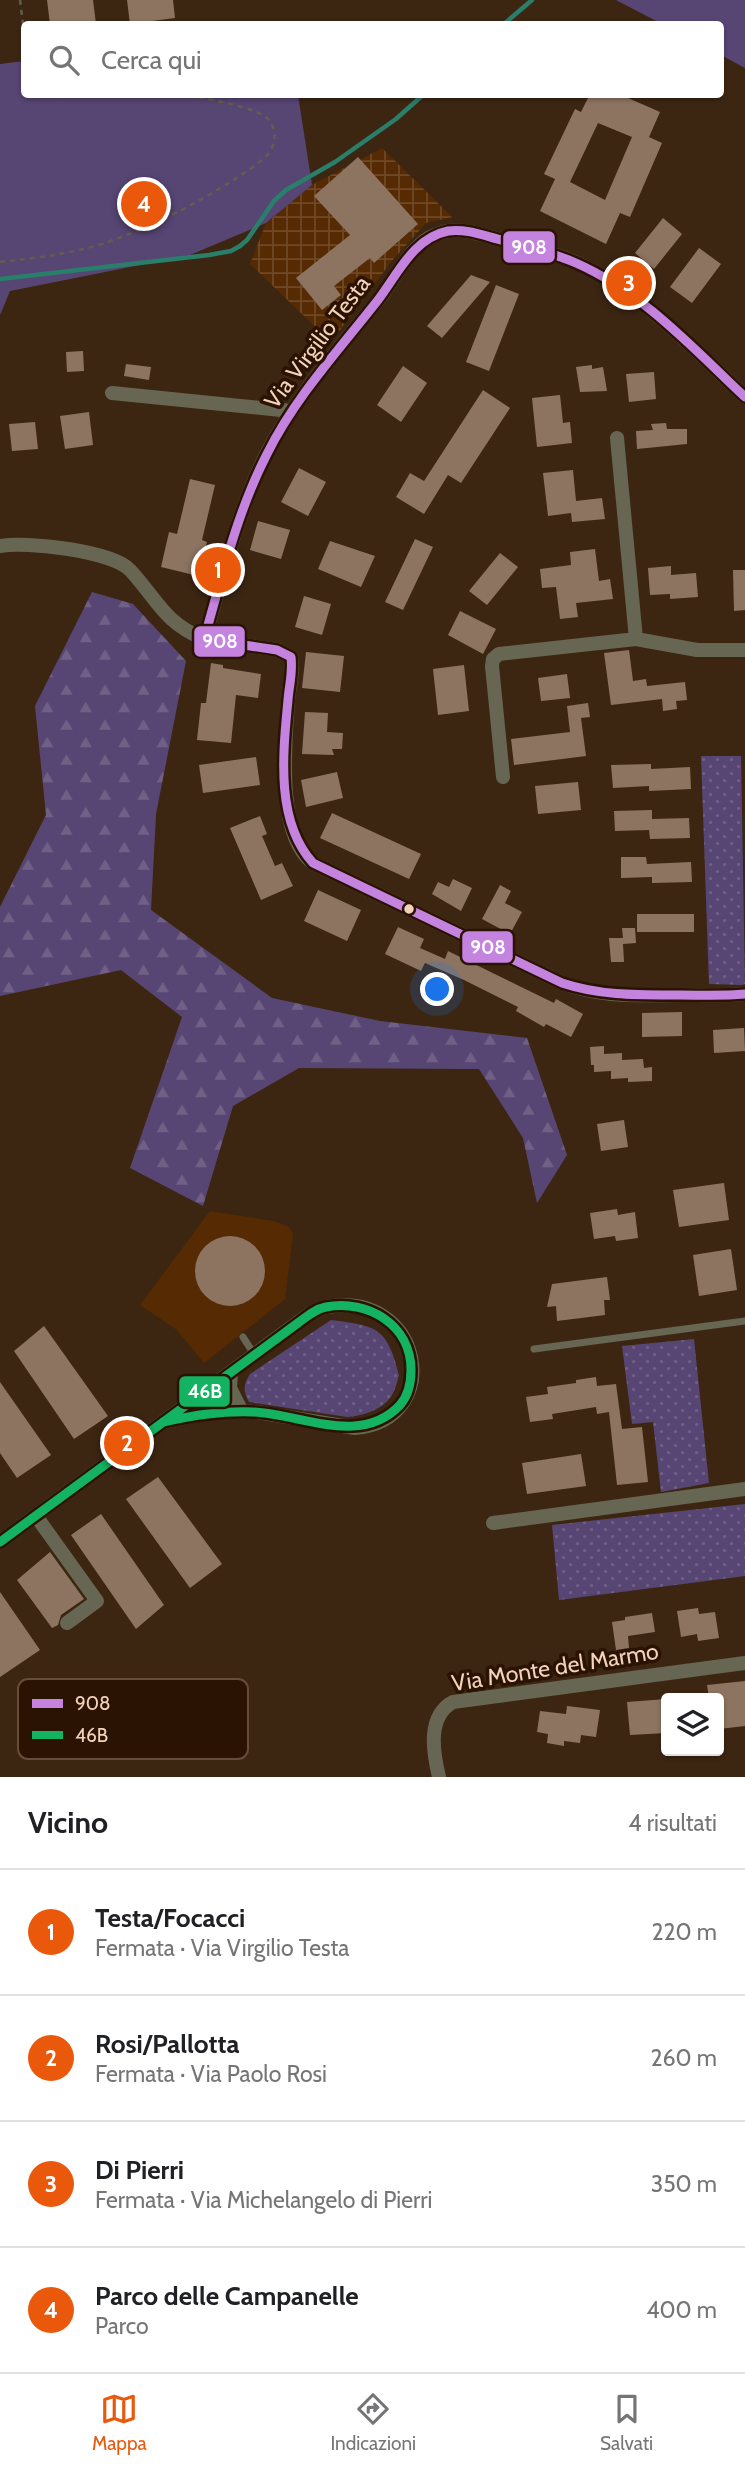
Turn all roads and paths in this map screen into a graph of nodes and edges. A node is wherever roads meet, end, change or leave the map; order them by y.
1 (20, 0) edge
2 (23, 21) edge
3 (202, 98) edge
4 (0, 262) edge
5 (112, 393) dead end
6 (745, 397) edge
7 (291, 411) junction
8 (617, 438) dead end
9 (0, 545) edge
10 (204, 639) junction
11 (636, 639) junction
12 (745, 650) edge
13 (503, 777) dead end
14 (745, 995) edge
15 (745, 1321) edge
16 (243, 1337) dead end
17 (534, 1349) dead end
18 (254, 1354) junction
19 (231, 1371) junction
20 (184, 1380) dead end
21 (197, 1396) junction
22 (242, 1412) junction
23 (163, 1422) junction
24 (745, 1489) edge
25 (36, 1516) junction
26 (493, 1523) dead end
27 (0, 1542) edge
28 (66, 1623) dead end
29 (745, 1663) edge
30 (439, 1777) edge

1 - 2 path
3 - 4 path
5 - 7 street
6 - 7 street, Via Virgilio Testa
7 - 10 street, Via Virgilio Testa
8 - 11 street
9 - 10 street
10 - 14 street
11 - 12 street
11 - 13 street
15 - 17 lane
16 - 18 lane
18 - 19 street
18 - 22 street
19 - 21 street
19 - 22 street
20 - 21 lane
21 - 23 street
22 - 23 street
23 - 25 street
24 - 26 street
25 - 27 street
25 - 28 street
29 - 30 street, Via Monte del Marmo

